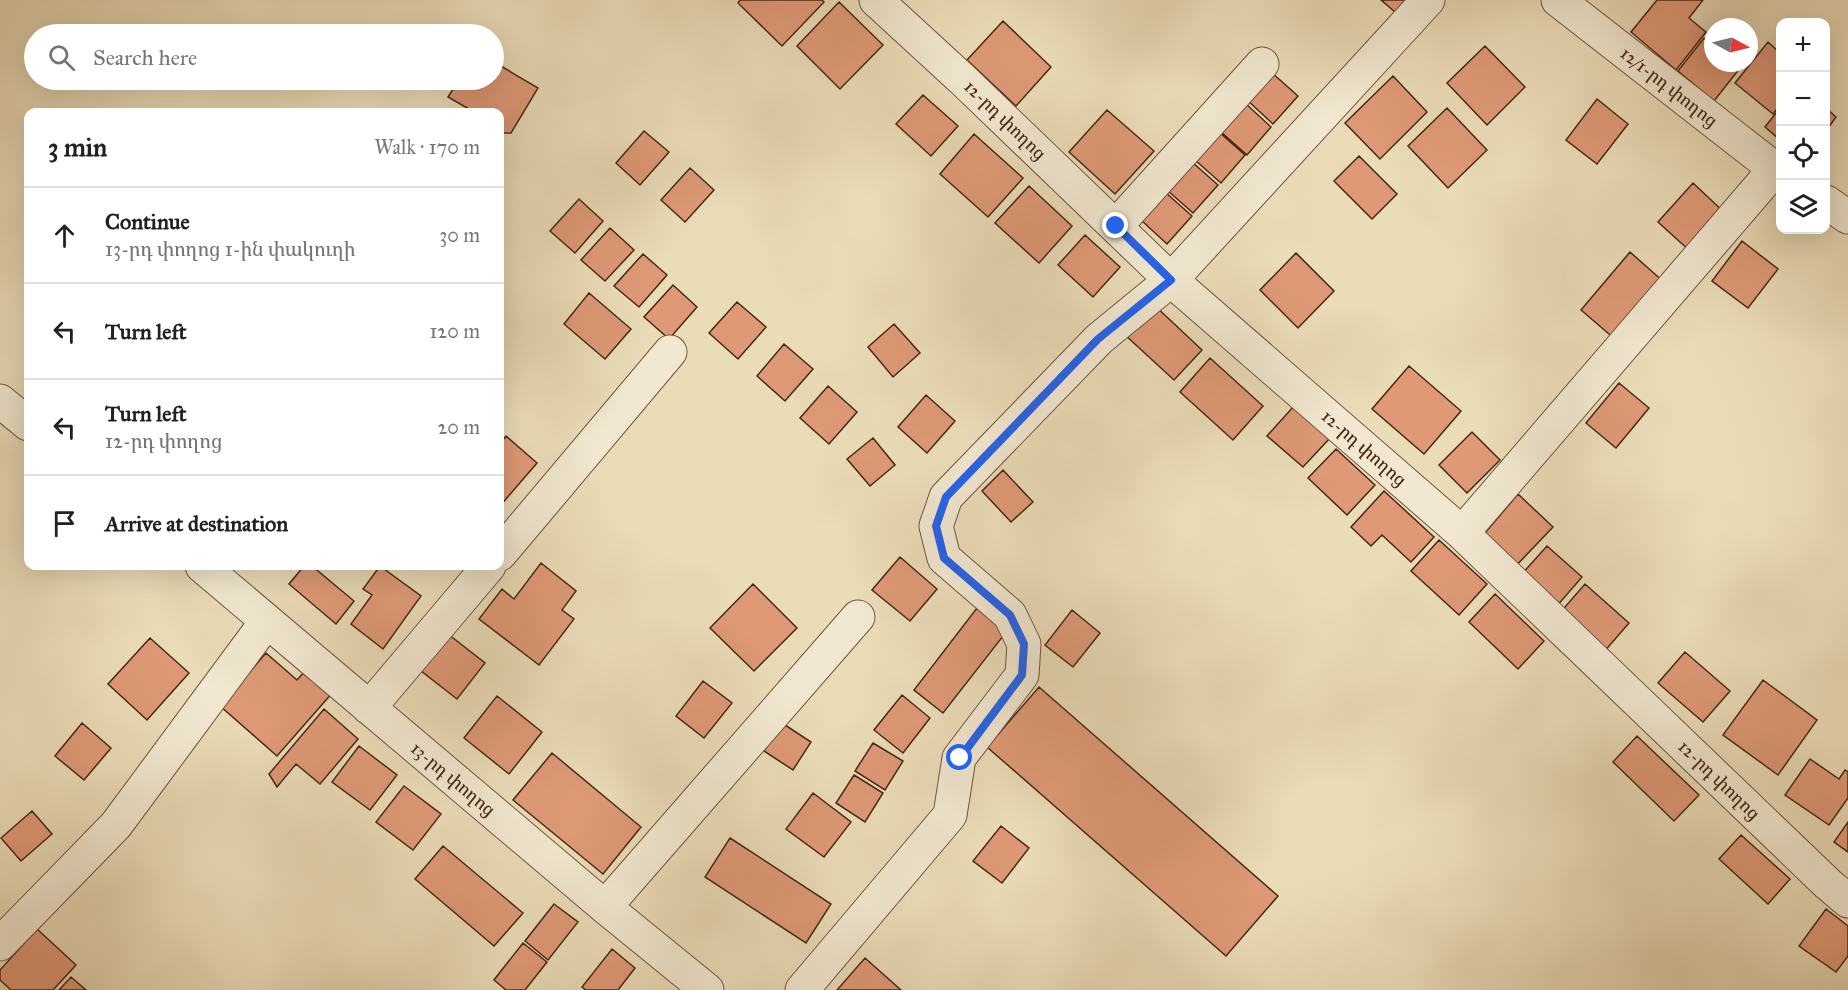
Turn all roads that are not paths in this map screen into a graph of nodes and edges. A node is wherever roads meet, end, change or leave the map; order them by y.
1 (876, 0) edge
2 (1428, 0) edge
3 (1558, 0) edge
4 (1262, 64) dead end
5 (1776, 169) edge
6 (1776, 173) edge
7 (1830, 205) edge
8 (1848, 217) edge
9 (1116, 226) junction
10 (1171, 280) junction
11 (670, 352) dead end
12 (0, 401) edge
13 (24, 421) edge
14 (1462, 533) junction
15 (504, 549) edge
16 (207, 570) edge
17 (486, 570) edge
18 (858, 617) dead end
19 (267, 621) junction
20 (369, 708) junction
21 (1848, 901) edge
22 (605, 907) junction
23 (0, 944) edge
24 (707, 990) edge
25 (802, 990) edge

1 - 9 street, 12-րդ փողոց
2 - 10 street
3 - 5 street, 12/1-րդ փողոց
4 - 9 street
6 - 14 street
7 - 8 street
9 - 10 street, 12-րդ փողոց
10 - 14 street, 12-րդ փողոց
10 - 25 street
11 - 15 street
12 - 13 street
14 - 21 street, 12-րդ փողոց
16 - 19 street, 13-րդ փողոց
17 - 20 street
18 - 22 street
19 - 20 street, 13-րդ փողոց
19 - 23 street
20 - 22 street, 13-րդ փողոց
22 - 24 street, 13-րդ փողոց

